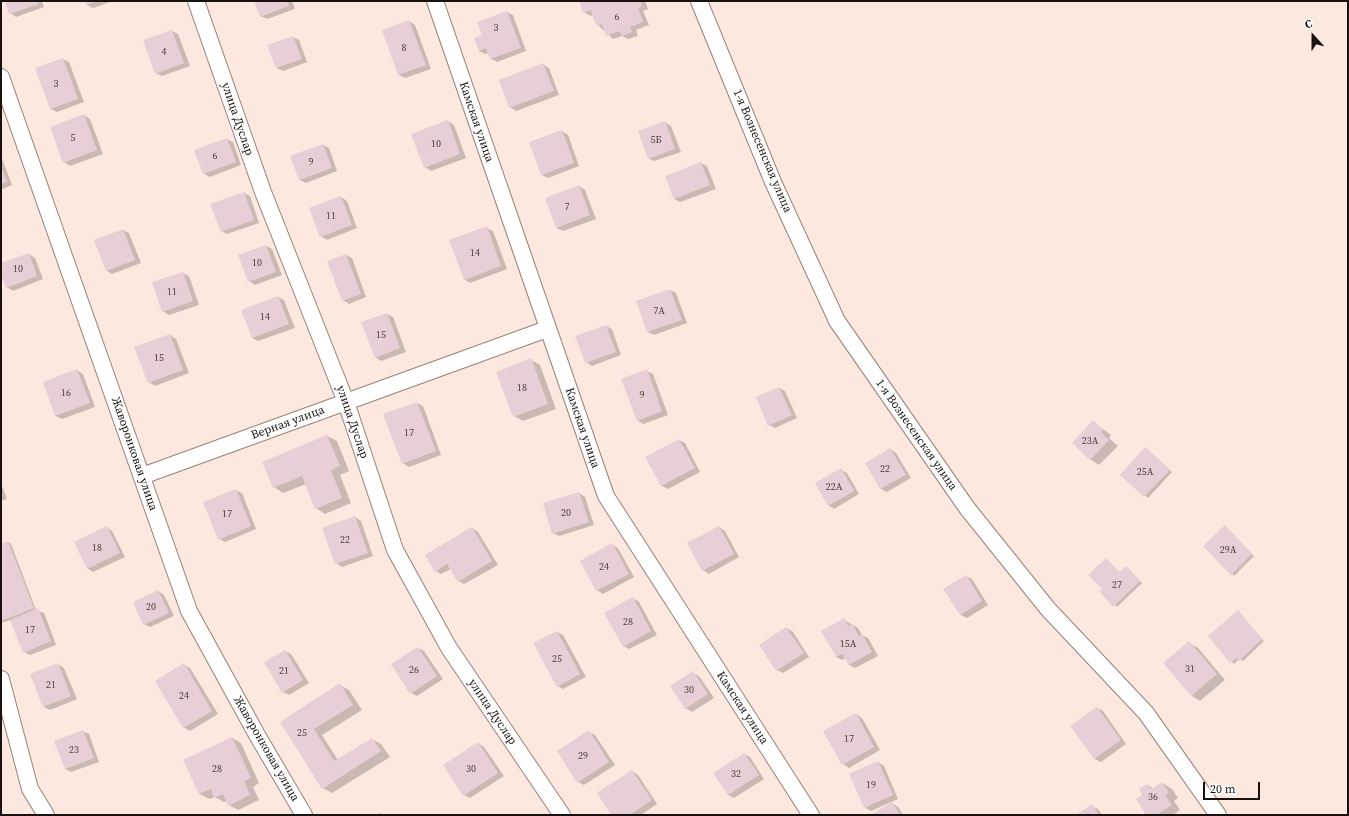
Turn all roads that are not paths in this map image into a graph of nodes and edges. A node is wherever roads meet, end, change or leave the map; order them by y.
1 (196, 1) edge
2 (435, 1) edge
3 (699, 1) edge
4 (1, 77) edge
5 (547, 330) junction
6 (346, 402) junction
7 (142, 476) junction
8 (1, 679) edge
9 (46, 815) edge
10 (304, 815) edge
11 (562, 815) edge
12 (811, 815) edge
13 (1218, 815) edge

1 - 6 street, улица Дуслар
2 - 5 street, Камская улица
3 - 13 street, 1-я Вознесенская улица
4 - 7 street, Жаворонковая улица
5 - 6 street, Верная улица
5 - 12 street, Камская улица
6 - 7 street, Верная улица
6 - 11 street, улица Дуслар
7 - 10 street, Жаворонковая улица
8 - 9 street

